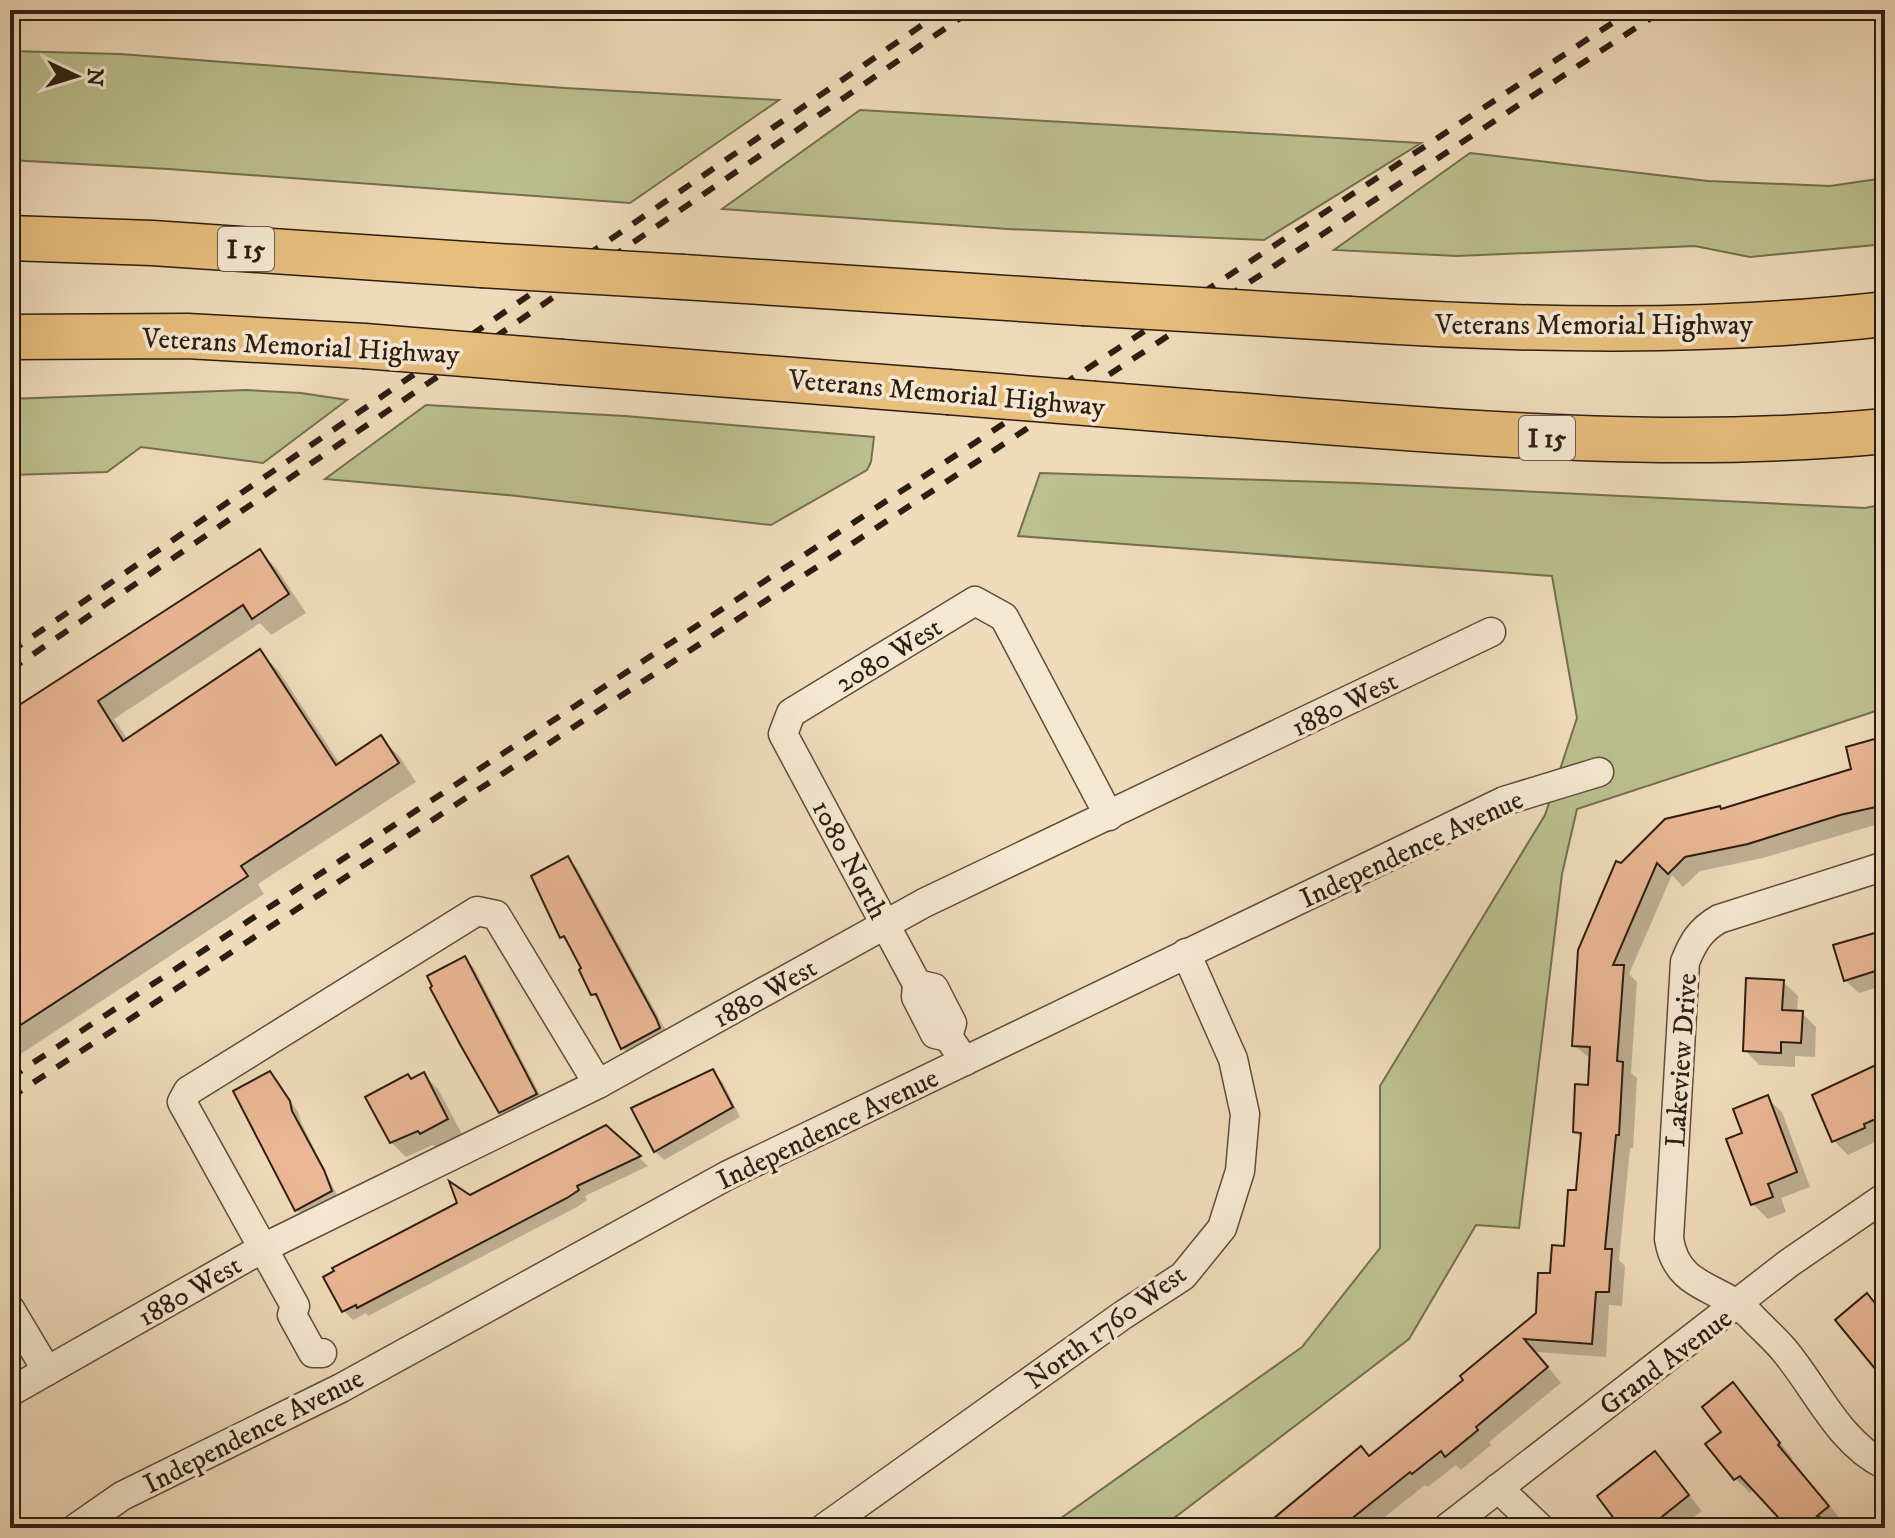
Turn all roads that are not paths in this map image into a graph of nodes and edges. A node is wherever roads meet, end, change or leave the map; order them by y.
1 (10, 238) edge
2 (1885, 314) edge
3 (10, 337) edge
4 (1885, 431) edge
5 (1491, 632) dead end
6 (783, 734) joint
7 (1599, 772) dead end
8 (1109, 816) junction
9 (1885, 866) edge
10 (886, 924) junction
11 (1186, 953) junction
12 (965, 1061) junction
13 (598, 1084) junction
14 (1885, 1197) edge
15 (263, 1248) junction
16 (1739, 1304) junction
17 (10, 1309) edge
18 (47, 1371) junction
19 (341, 1388) junction
20 (10, 1392) edge
21 (1885, 1465) edge
22 (1498, 1488) junction
23 (76, 1528) edge
24 (824, 1528) edge
25 (1447, 1528) edge
26 (1540, 1528) edge

1 - 2 highway, Veterans Memorial Highway / I 15, bridge
3 - 4 highway, Veterans Memorial Highway / I 15, bridge
5 - 8 street, 1880 West
6 - 8 street, 2080 West
6 - 10 street, 1080 North
7 - 11 street, Independence Avenue
8 - 10 street, 1880 West
9 - 16 street, Lakeview Drive
10 - 12 street, 1080 North
10 - 13 street, 1880 West
11 - 12 street, Independence Avenue
11 - 24 street, North 1760 West
12 - 19 street, Independence Avenue
13 - 15 street, 1880 West
13 - 15 street
14 - 16 street, Grand Avenue
15 - 18 street, 1880 West
15 - 19 street
16 - 21 street
16 - 22 street, Grand Avenue
17 - 18 street
18 - 20 street, 1880 West
19 - 23 street, Independence Avenue
22 - 25 street, Grand Avenue
22 - 26 street

